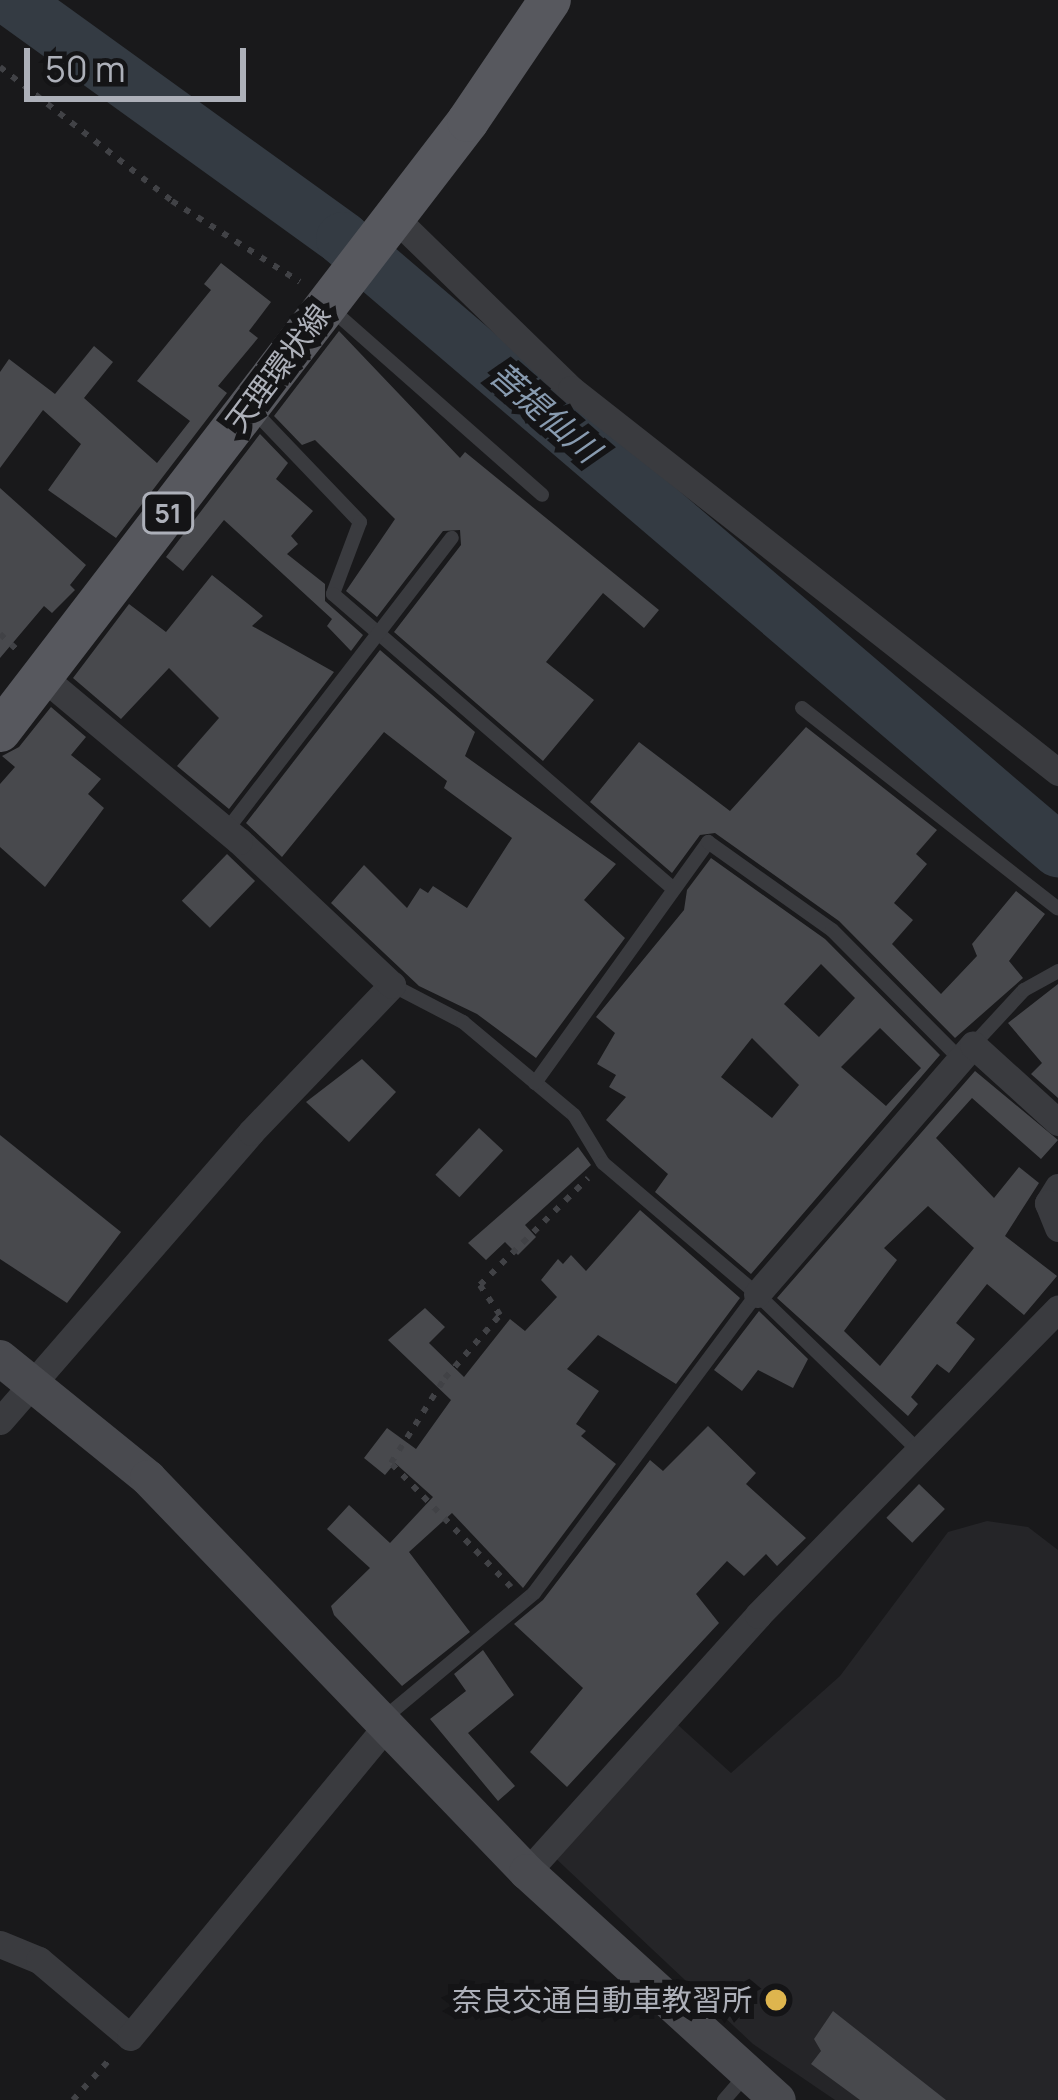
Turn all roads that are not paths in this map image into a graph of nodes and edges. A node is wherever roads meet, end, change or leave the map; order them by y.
1 (550, 0) edge
2 (390, 222) junction
3 (329, 299) junction
4 (249, 406) junction
5 (542, 495) dead end
6 (452, 538) dead end
7 (379, 629) junction
8 (44, 677) junction
9 (802, 708) dead end
10 (0, 731) edge
11 (1058, 772) edge
12 (226, 831) junction
13 (673, 889) junction
14 (1058, 909) edge
15 (1058, 970) edge
16 (392, 985) junction
17 (966, 1051) junction
18 (535, 1083) junction
19 (1058, 1123) edge
20 (1058, 1187) edge
21 (1058, 1228) edge
22 (757, 1294) junction
23 (1058, 1309) edge
24 (0, 1358) edge
25 (33, 1381) junction
26 (0, 1420) edge
27 (921, 1453) junction
28 (385, 1722) junction
29 (527, 1872) junction
30 (0, 1944) edge
31 (735, 2087) edge
32 (778, 2100) edge

1 - 2 main road, 天理環状線 / 51
2 - 3 main road, 天理環状線 / 51
2 - 11 street
3 - 4 main road, 天理環状線 / 51
3 - 5 lane
4 - 7 lane
4 - 8 main road, 天理環状線 / 51
6 - 7 lane
7 - 12 lane
7 - 13 lane
8 - 10 main road, 天理環状線 / 51
8 - 12 street
9 - 14 lane
12 - 16 street
13 - 17 lane
13 - 18 lane
15 - 17 lane
16 - 18 lane
16 - 25 street
17 - 19 street
17 - 22 street
18 - 22 lane
20 - 21 street
22 - 27 lane
22 - 28 lane
23 - 27 street
24 - 25 street
25 - 26 street
25 - 28 street
27 - 29 street
28 - 29 street
28 - 30 street
29 - 31 street
31 - 32 street

